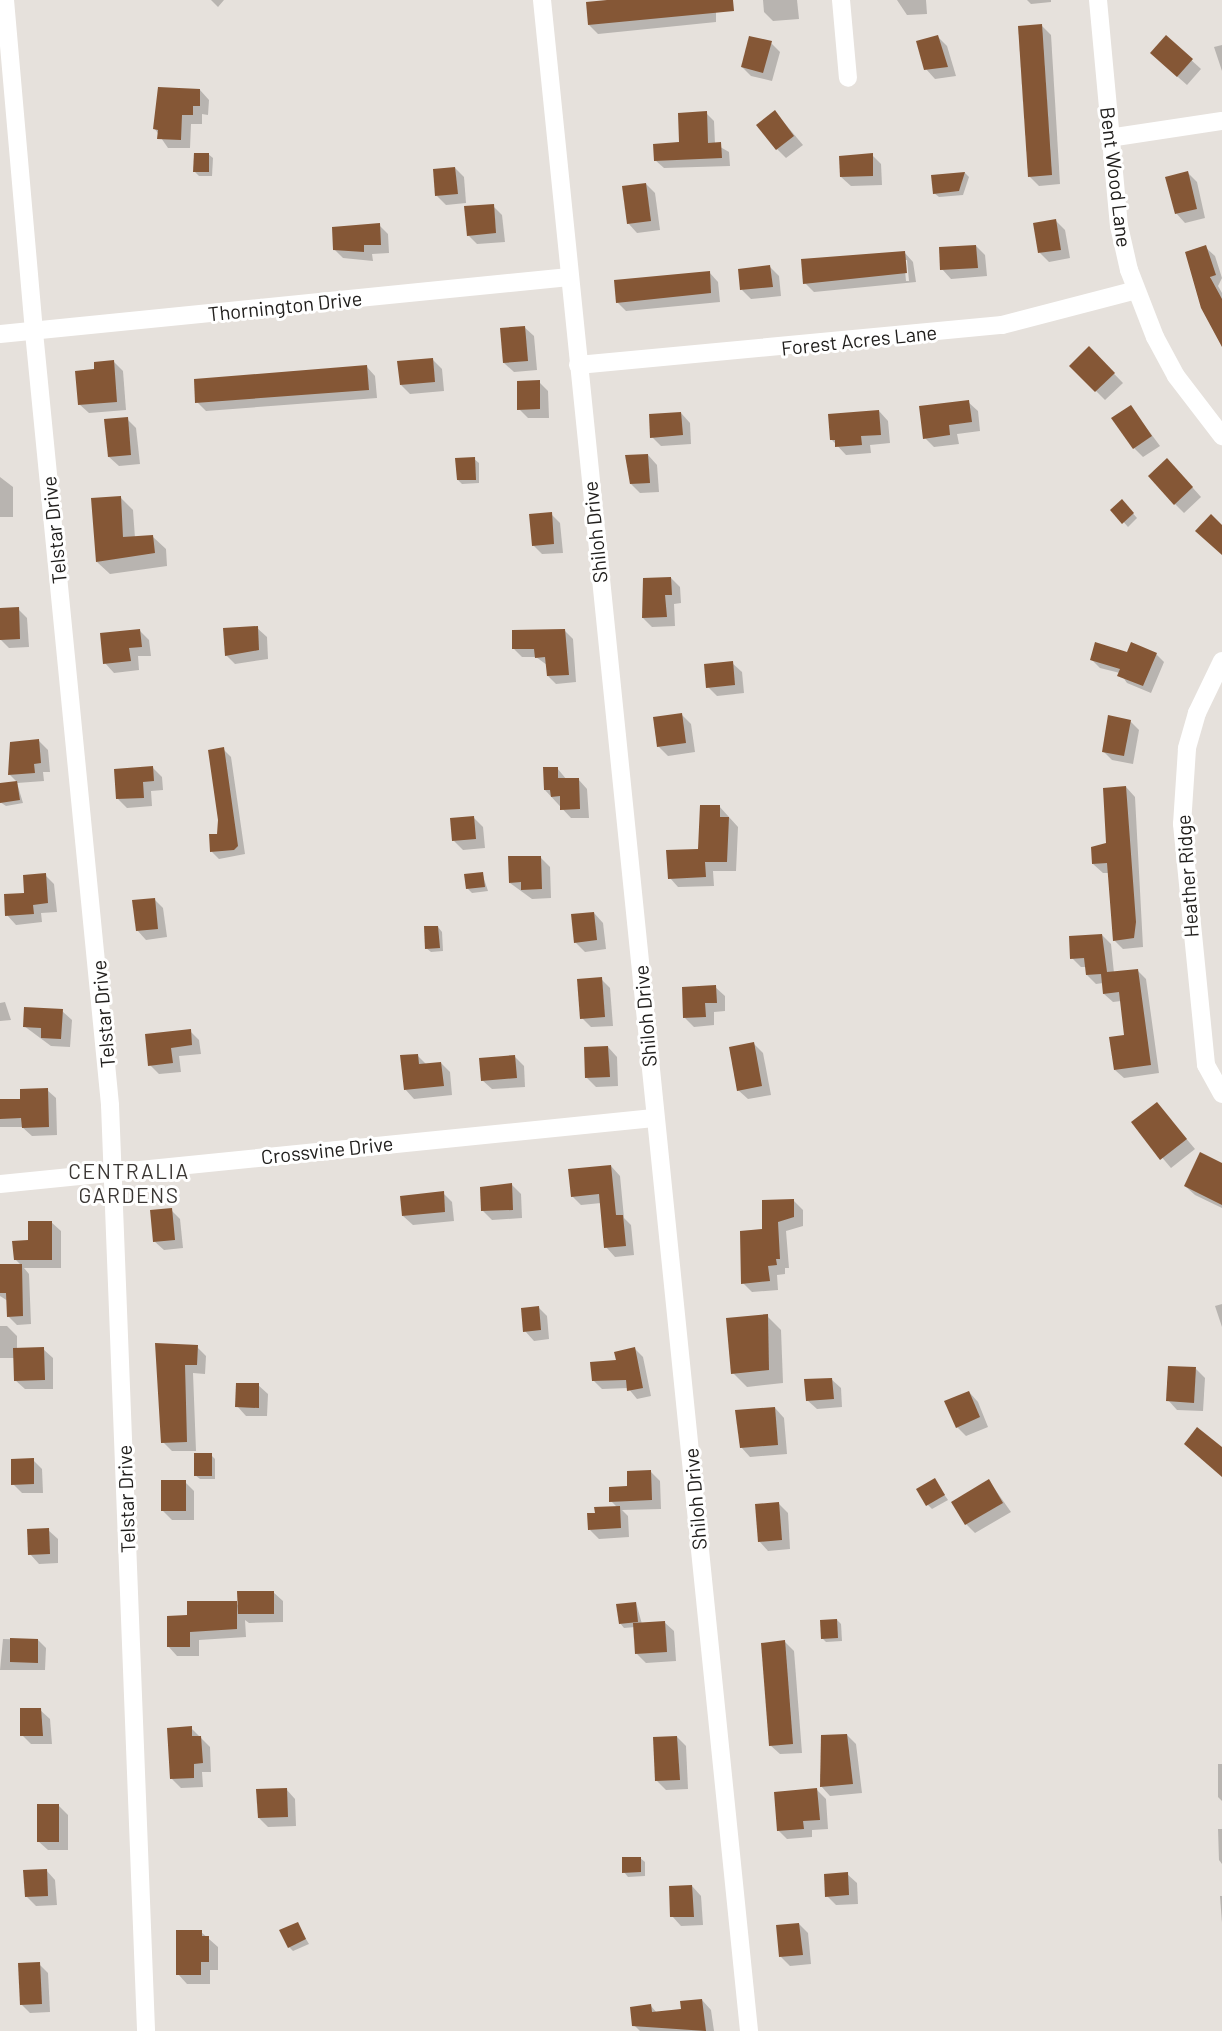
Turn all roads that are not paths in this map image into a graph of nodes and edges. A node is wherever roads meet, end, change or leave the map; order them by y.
1 (5, 0) edge
2 (542, 0) edge
3 (841, 0) edge
4 (1098, 0) edge
5 (848, 78) dead end
6 (1222, 121) edge
7 (1109, 138) junction
8 (569, 277) junction
9 (1136, 290) junction
10 (34, 332) junction
11 (0, 334) edge
12 (578, 364) junction
13 (1222, 436) edge
14 (1222, 662) edge
15 (1222, 1094) edge
16 (654, 1118) junction
17 (113, 1172) junction
18 (0, 1184) edge
19 (146, 2031) edge
20 (749, 2031) edge

1 - 10 street, Telstar Drive
2 - 8 street, Shiloh Drive
3 - 5 street
4 - 7 street, Bent Wood Lane
6 - 7 street
7 - 9 street, Bent Wood Lane
8 - 10 street, Thornington Drive
8 - 12 street, Shiloh Drive
9 - 12 street, Forest Acres Lane
9 - 13 street, Bent Wood Lane
10 - 11 street, Thornington Drive
10 - 17 street, Telstar Drive
12 - 16 street, Shiloh Drive
14 - 15 street, Heather Ridge
16 - 17 street, Crossvine Drive
16 - 20 street, Shiloh Drive
17 - 18 street, Crossvine Drive
17 - 19 street, Telstar Drive

